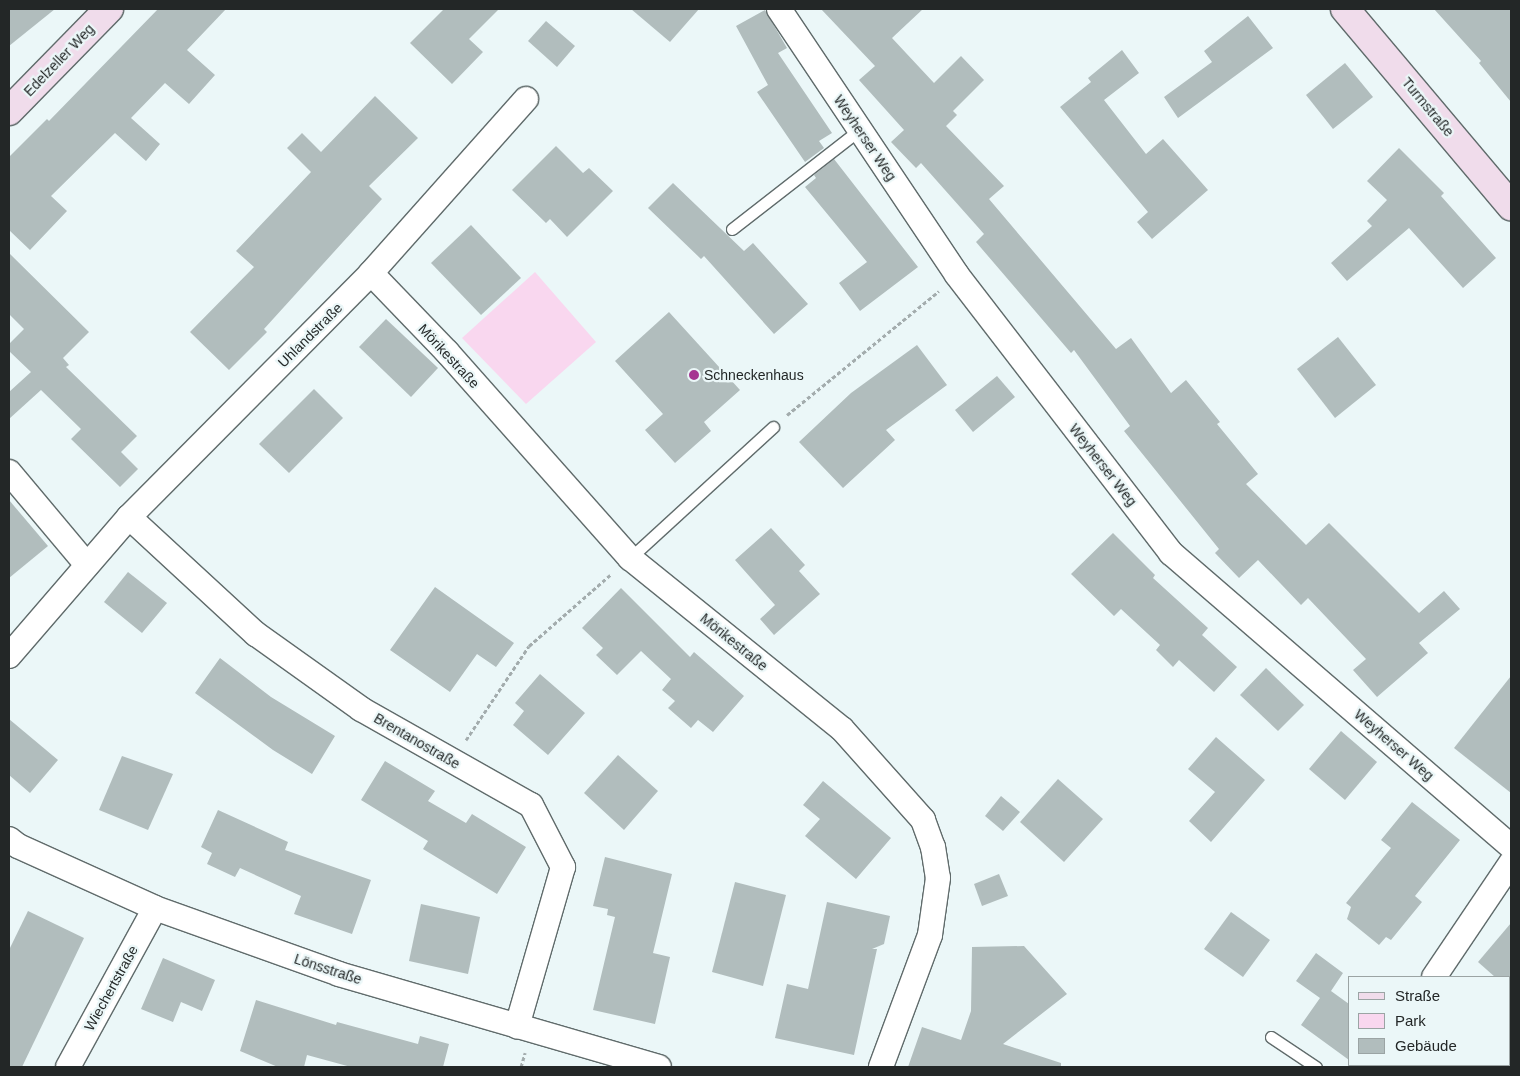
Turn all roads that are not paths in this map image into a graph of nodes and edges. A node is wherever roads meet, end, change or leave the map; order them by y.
1 (778, 9) edge
2 (1345, 9) edge
3 (103, 11) edge
4 (526, 99) dead end
5 (9, 111) edge
6 (859, 130) junction
7 (1511, 206) edge
8 (732, 229) dead end
9 (371, 273) junction
10 (773, 427) road end
11 (9, 472) edge
12 (129, 517) junction
13 (630, 558) junction
14 (87, 565) junction
15 (9, 656) edge
16 (9, 839) edge
17 (1511, 846) edge
18 (1511, 863) edge
19 (155, 908) junction
20 (1435, 976) edge
21 (517, 1026) junction
22 (1272, 1037) dead end
23 (68, 1067) edge
24 (659, 1067) edge
25 (881, 1067) edge
26 (1316, 1067) edge

1 - 6 street, Weyherser Weg
2 - 7 main road, Turmstraße
3 - 5 main road, Edelzeller Weg
4 - 9 street, Uhlandstraße
6 - 8 lane
6 - 17 street, Weyherser Weg
9 - 12 street, Uhlandstraße
9 - 13 street, Mörikestraße
10 - 13 lane
11 - 14 street
12 - 14 street, Uhlandstraße
12 - 21 street, Brentanostraße
13 - 25 street, Mörikestraße
14 - 15 street, Uhlandstraße
16 - 19 street, Lönsstraße
18 - 20 street
19 - 21 street, Lönsstraße
19 - 23 street, Wiechertstraße
21 - 24 street, Lönsstraße
22 - 26 lane

